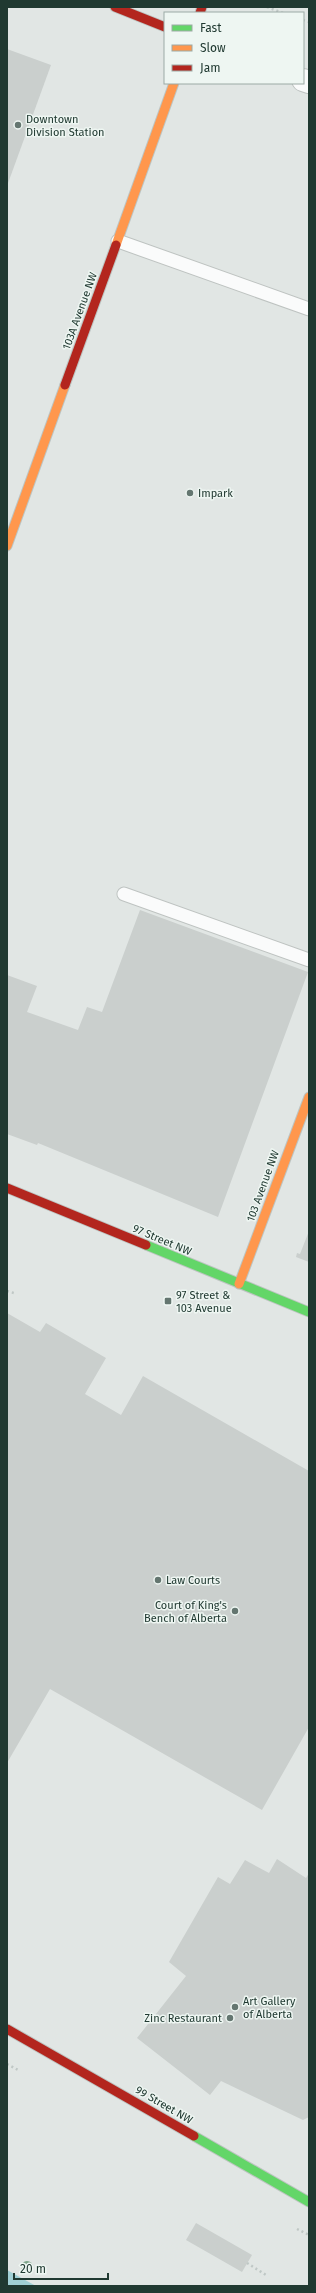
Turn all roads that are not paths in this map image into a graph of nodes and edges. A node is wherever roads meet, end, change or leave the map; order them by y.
1 (115, 7) edge
2 (164, 27) edge
3 (174, 84) edge
4 (118, 241) junction
5 (309, 309) edge
6 (7, 546) edge
7 (124, 894) dead end
8 (309, 960) edge
9 (309, 1097) edge
10 (7, 1188) edge
11 (239, 1284) junction
12 (309, 1312) edge
13 (7, 2029) edge
14 (309, 2202) edge

1 - 2 main road
3 - 4 main road, 103A Avenue NW
4 - 5 lane
4 - 6 main road, 103A Avenue NW
7 - 8 lane
9 - 11 main road, 103 Avenue NW
10 - 11 main road, 97 Street NW
11 - 12 main road, 97 Street NW
13 - 14 main road, 99 Street NW

